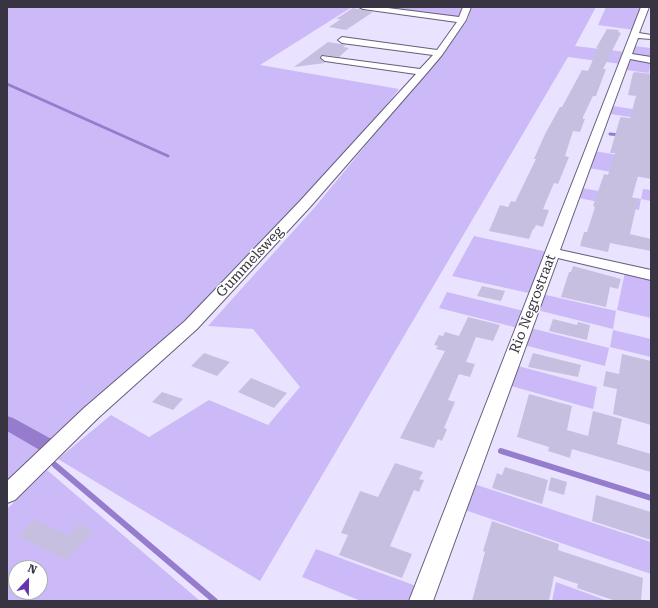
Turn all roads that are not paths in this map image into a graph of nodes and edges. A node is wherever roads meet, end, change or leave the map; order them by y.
1 (362, 7) edge
2 (645, 7) edge
3 (465, 13) edge
4 (635, 35) junction
5 (651, 37) edge
6 (342, 40) dead end
7 (439, 53) junction
8 (627, 56) junction
9 (648, 57) edge
10 (325, 58) dead end
11 (423, 72) junction
12 (553, 253) junction
13 (651, 275) edge
14 (7, 494) edge
15 (421, 601) edge

1 - 3 street
2 - 4 street, Rio Negrostraat
3 - 7 street, Gummelsweg
4 - 5 street
4 - 8 street, Rio Negrostraat
6 - 7 street
7 - 11 street, Gummelsweg
8 - 9 street
8 - 12 street, Rio Negrostraat
10 - 11 street
11 - 14 street, Gummelsweg
12 - 13 street
12 - 15 street, Rio Negrostraat

